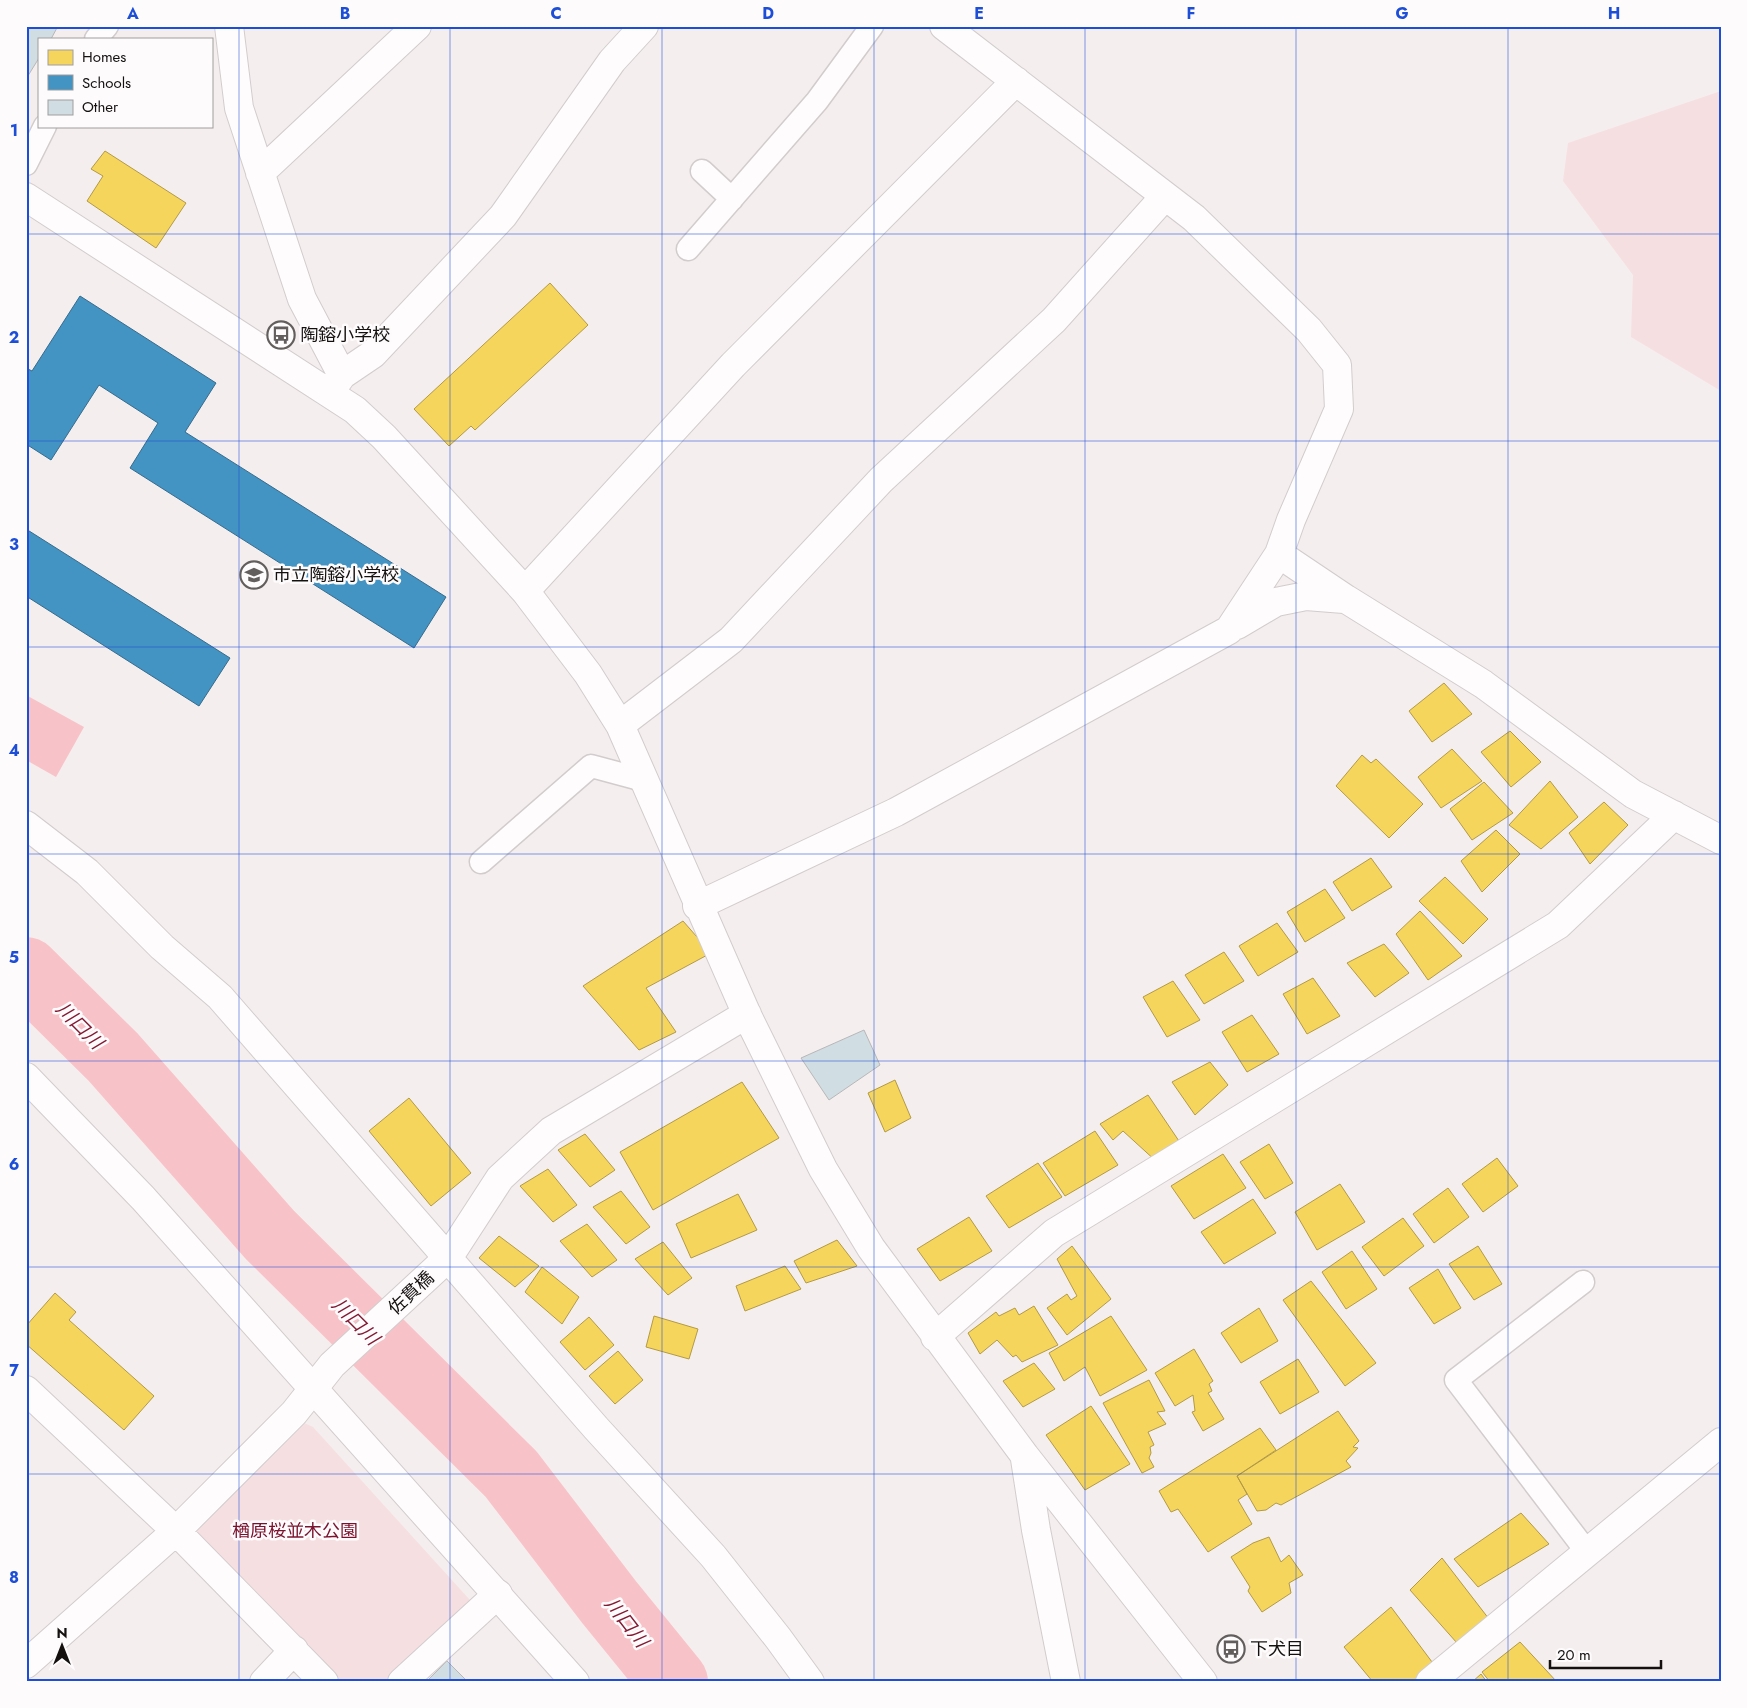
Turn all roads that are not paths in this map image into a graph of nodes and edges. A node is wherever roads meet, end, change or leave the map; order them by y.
1 (106, 26) edge
2 (229, 26) edge
3 (417, 26) edge
4 (644, 26) edge
5 (872, 26) edge
6 (944, 26) edge
7 (97, 38) edge
8 (1016, 81) junction
9 (44, 128) edge
10 (26, 164) edge
11 (702, 171) dead end
12 (260, 173) junction
13 (1165, 196) junction
14 (26, 197) edge
15 (732, 199) junction
16 (688, 249) dead end
17 (335, 385) junction
18 (1279, 554) junction
19 (525, 591) junction
20 (1346, 599) junction
21 (1229, 630) junction
22 (620, 725) junction
23 (643, 780) junction
24 (1674, 815) junction
25 (26, 825) edge
26 (1721, 840) edge
27 (481, 862) dead end
28 (698, 906) junction
29 (747, 1014) junction
30 (26, 1077) edge
31 (443, 1263) junction
32 (1583, 1282) dead end
33 (935, 1338) junction
34 (314, 1388) junction
35 (26, 1390) edge
36 (1721, 1442) edge
37 (1025, 1456) junction
38 (176, 1531) junction
39 (1587, 1552) junction
40 (498, 1594) junction
41 (294, 1650) junction
42 (26, 1664) edge
43 (264, 1682) edge
44 (324, 1682) edge
45 (402, 1682) edge
46 (575, 1682) edge
47 (810, 1682) edge
48 (1066, 1682) edge
49 (1203, 1682) edge
50 (1430, 1682) edge

1 - 7 lane
2 - 12 street
3 - 12 street
4 - 17 street
5 - 15 lane
6 - 8 street
8 - 13 street
8 - 19 street
9 - 10 lane
11 - 15 lane
12 - 17 street
13 - 18 street
13 - 22 street
14 - 17 street
15 - 16 lane
17 - 19 street
18 - 20 street
18 - 21 street
19 - 22 street
20 - 21 street
20 - 24 street
21 - 28 street
22 - 23 street
23 - 27 lane
23 - 28 street
24 - 26 street
24 - 33 street
25 - 31 street
28 - 29 street
29 - 31 street, 佐貫橋
29 - 33 street
30 - 34 street
31 - 34 street, 佐貫橋
31 - 47 street
32 - 39 lane
33 - 37 street
34 - 38 street, 佐貫橋
34 - 40 street
35 - 38 street
36 - 39 street
37 - 48 street
37 - 49 street
38 - 41 street
38 - 42 street, 佐貫橋
39 - 50 street
40 - 45 street
40 - 46 street
41 - 43 street
41 - 44 street

